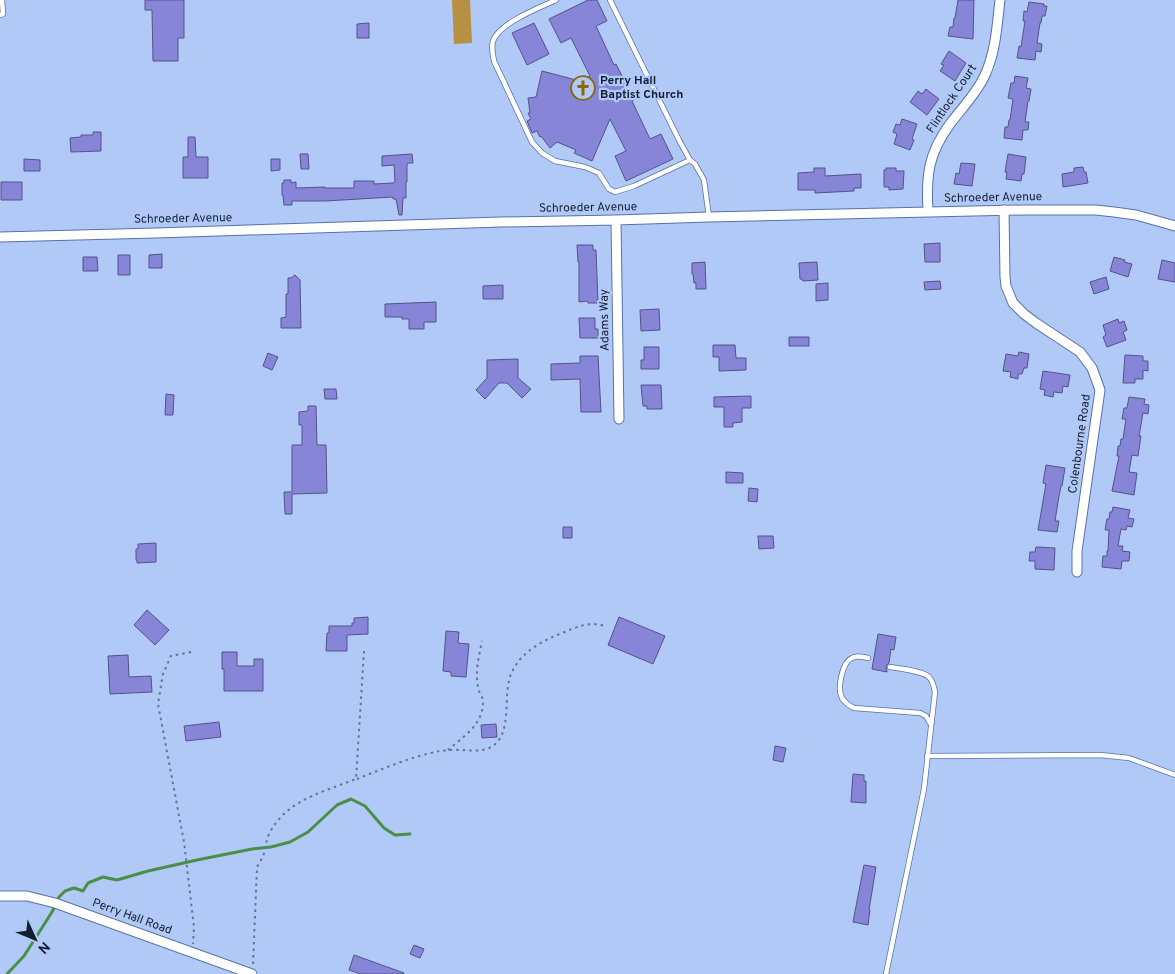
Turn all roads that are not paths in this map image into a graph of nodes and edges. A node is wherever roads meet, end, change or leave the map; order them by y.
1 (2, 0) edge
2 (556, 0) edge
3 (610, 0) edge
4 (1000, 0) edge
5 (0, 15) edge
6 (690, 160) junction
7 (1004, 210) junction
8 (928, 211) junction
9 (709, 217) junction
10 (616, 220) junction
11 (1175, 226) edge
12 (0, 237) edge
13 (619, 419) dead end
14 (1077, 572) dead end
15 (868, 658) dead end
16 (890, 667) dead end
17 (931, 724) junction
18 (927, 756) junction
19 (1175, 775) edge
20 (0, 896) edge
21 (252, 974) edge
22 (886, 974) edge

1 - 5 lane
2 - 6 lane
3 - 6 lane
4 - 8 street, Flintlock Court
6 - 9 lane
7 - 8 street, Schroeder Avenue
7 - 11 street, Schroeder Avenue
7 - 14 street, Colenbourne Road
8 - 9 street, Schroeder Avenue
9 - 10 street, Schroeder Avenue
10 - 12 street, Schroeder Avenue
10 - 13 street, Adams Way
15 - 17 lane
16 - 17 lane
17 - 18 lane
18 - 19 lane
18 - 22 lane
20 - 21 street, Perry Hall Road

